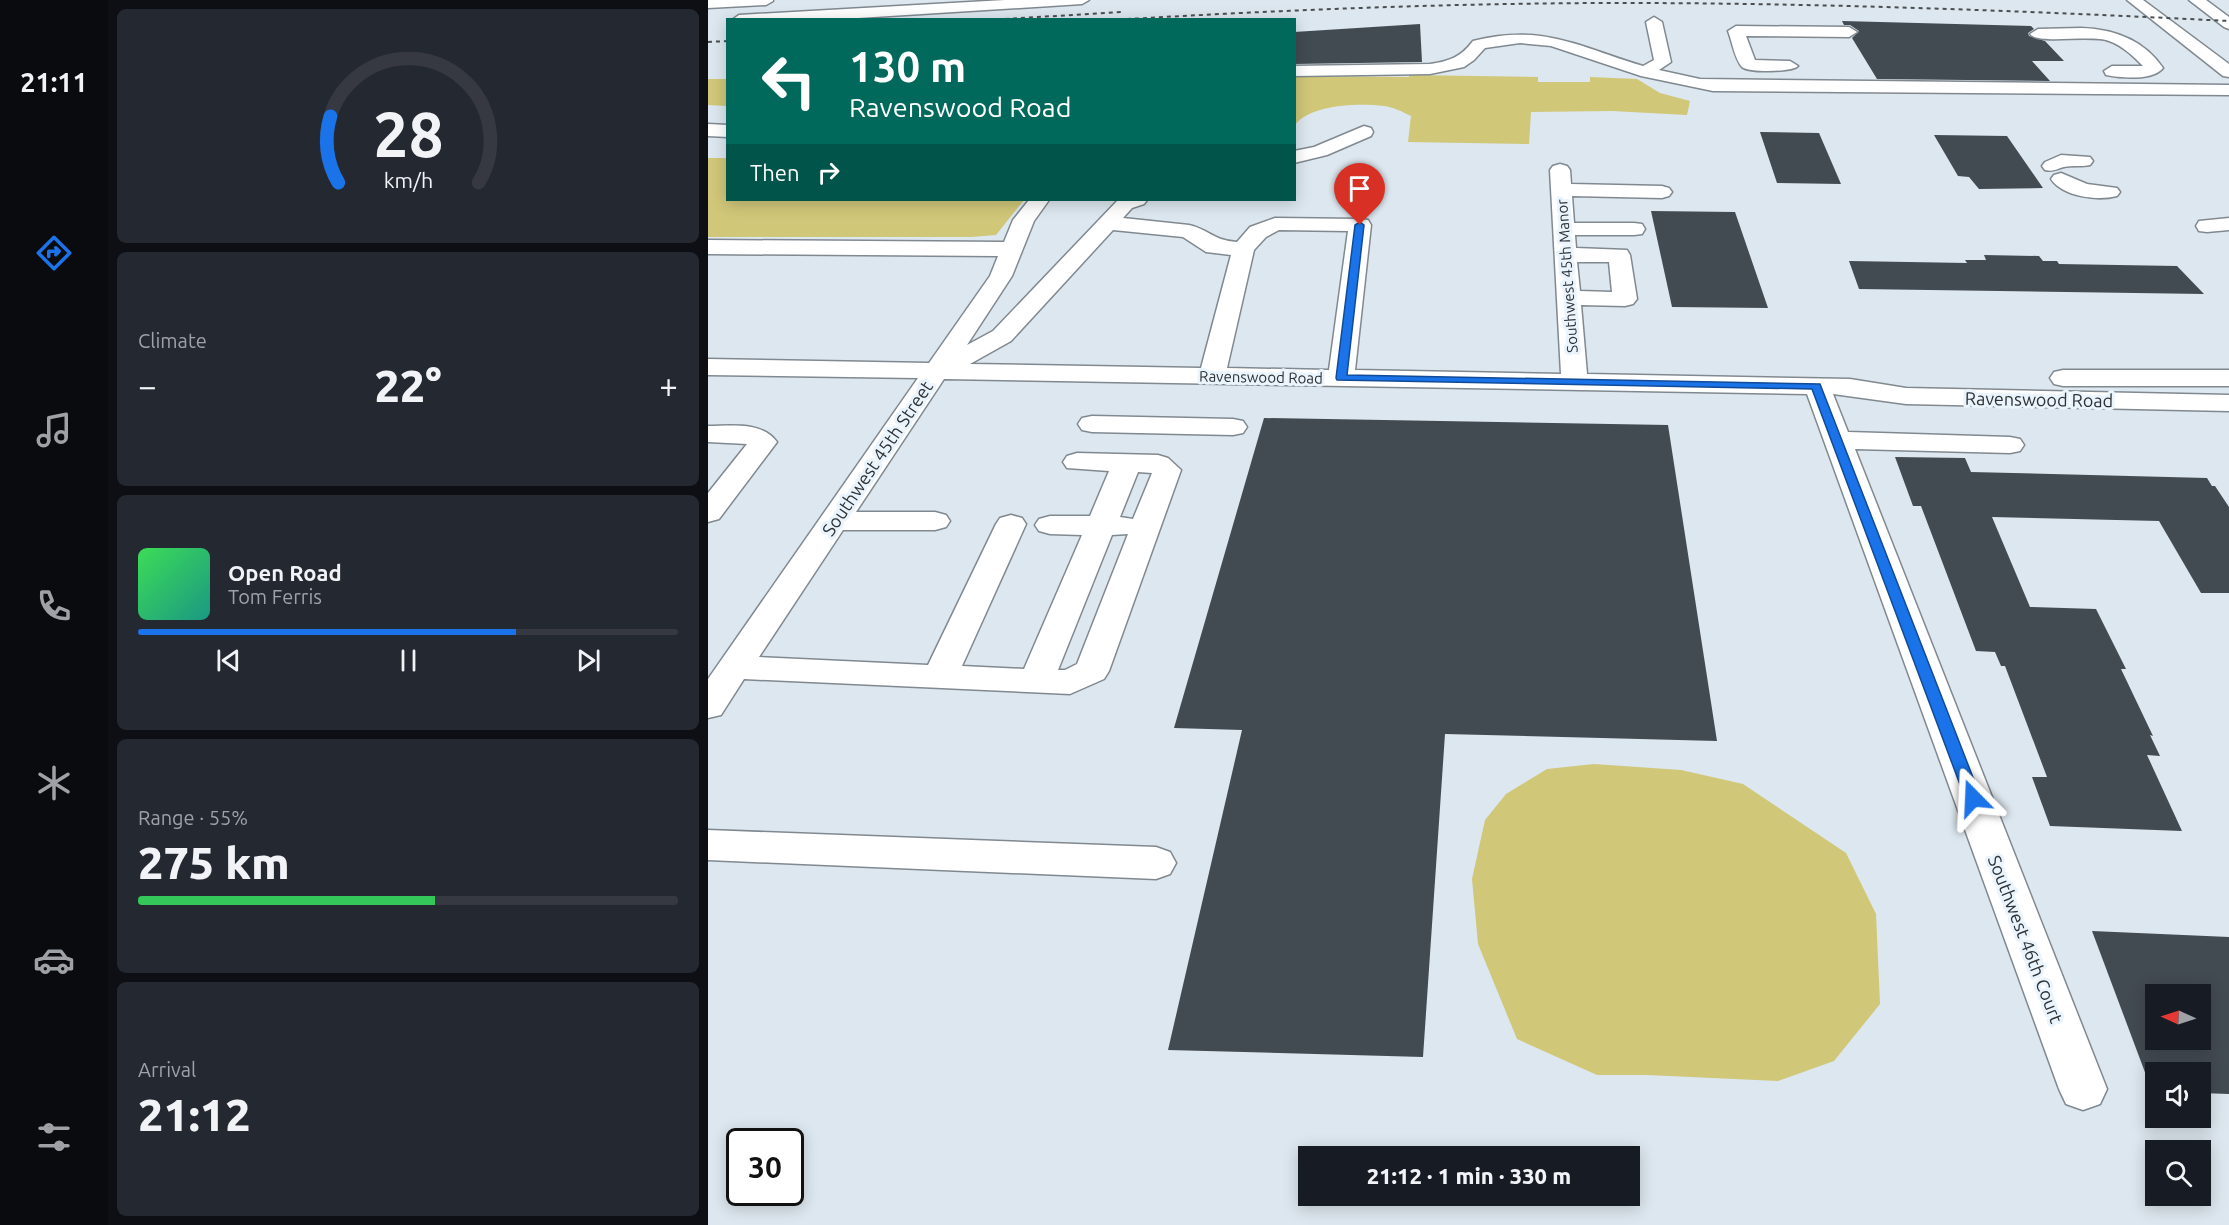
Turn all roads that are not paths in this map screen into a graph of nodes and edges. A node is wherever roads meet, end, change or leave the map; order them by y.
1 (783, 0) edge
2 (1082, 0) edge
3 (2134, 0) edge
4 (2196, 0) edge
5 (709, 1) edge
6 (758, 1) edge
7 (773, 18) edge
8 (1654, 22) dead end
9 (2229, 24) edge
10 (1797, 32) junction
11 (1849, 32) dead end
12 (2038, 34) dead end
13 (2187, 40) junction
14 (1804, 49) dead end
15 (2229, 59) edge
16 (1749, 65) junction
17 (1811, 66) dead end
18 (2074, 70) dead end
19 (2098, 70) dead end
20 (1296, 71) edge
21 (1645, 71) junction
22 (2229, 72) edge
23 (1752, 86) junction
24 (2095, 90) junction
25 (2229, 90) edge
26 (708, 130) edge
27 (726, 131) edge
28 (1364, 132) dead end
29 (1296, 157) edge
30 (2083, 161) dead end
31 (1662, 192) dead end
32 (2110, 192) dead end
33 (1038, 201) edge
34 (1134, 201) edge
35 (1107, 223) junction
36 (2229, 224) edge
37 (2207, 226) dead end
38 (1564, 229) junction
39 (1634, 229) dead end
40 (708, 247) edge
41 (1012, 249) junction
42 (1243, 249) junction
43 (1566, 255) junction
44 (1569, 298) junction
45 (708, 367) edge
46 (937, 371) junction
47 (1212, 376) junction
48 (1341, 378) junction
49 (2229, 378) edge
50 (1574, 381) junction
51 (1817, 386) junction
52 (1850, 387) junction
53 (2229, 403) edge
54 (1092, 424) dead end
55 (1233, 427) dead end
56 (708, 434) edge
57 (1837, 440) junction
58 (2010, 445) dead end
59 (1077, 462) dead end
60 (1127, 463) junction
61 (708, 513) edge
62 (834, 521) junction
63 (935, 521) dead end
64 (1011, 524) dead end
65 (1050, 525) dead end
66 (1102, 525) junction
67 (1146, 526) junction
68 (734, 667) junction
69 (940, 678) junction
70 (1036, 681) junction
71 (708, 706) edge
72 (708, 845) edge
73 (1156, 863) dead end
74 (2083, 1089) dead end

1 - 6 main road
2 - 7 main road
3 - 13 main road
4 - 9 main road
5 - 6 main road
8 - 21 main road
10 - 11 main road
10 - 14 main road
10 - 16 main road
12 - 19 main road
13 - 15 main road
13 - 22 main road
16 - 17 main road
16 - 23 main road
18 - 24 main road
20 - 21 main road
21 - 23 main road
23 - 24 main road
24 - 25 main road
26 - 27 main road
28 - 29 main road
30 - 32 main road
31 - 38 main road, Southwest 45th Manor
33 - 41 main road
34 - 35 main road, Southwest 45th Street
35 - 42 main road
35 - 46 main road, Southwest 45th Street
36 - 37 main road
38 - 39 main road
38 - 43 main road, Southwest 45th Manor
40 - 41 main road
41 - 46 main road
42 - 47 main road
42 - 48 main road
43 - 44 main road, Southwest 45th Manor
43 - 44 main road
44 - 50 main road, Southwest 45th Manor
45 - 46 main road, Ravenswood Road
46 - 47 main road, Ravenswood Road
46 - 62 main road, Southwest 45th Street
47 - 48 main road, Ravenswood Road
48 - 50 main road, Ravenswood Road
49 - 52 main road, Ravenswood Road
50 - 51 main road, Ravenswood Road
51 - 52 main road, Ravenswood Road
51 - 57 main road, Southwest 46th Court
52 - 53 main road, Ravenswood Road
54 - 55 main road
56 - 61 main road
57 - 58 main road
57 - 74 main road, Southwest 46th Court
59 - 60 main road
60 - 66 main road
60 - 67 main road
62 - 63 main road
62 - 68 main road, Southwest 45th Street
64 - 69 main road
65 - 66 main road
66 - 67 main road
66 - 70 main road
67 - 70 main road
68 - 69 main road
68 - 71 main road, Southwest 45th Street
69 - 70 main road
72 - 73 main road

